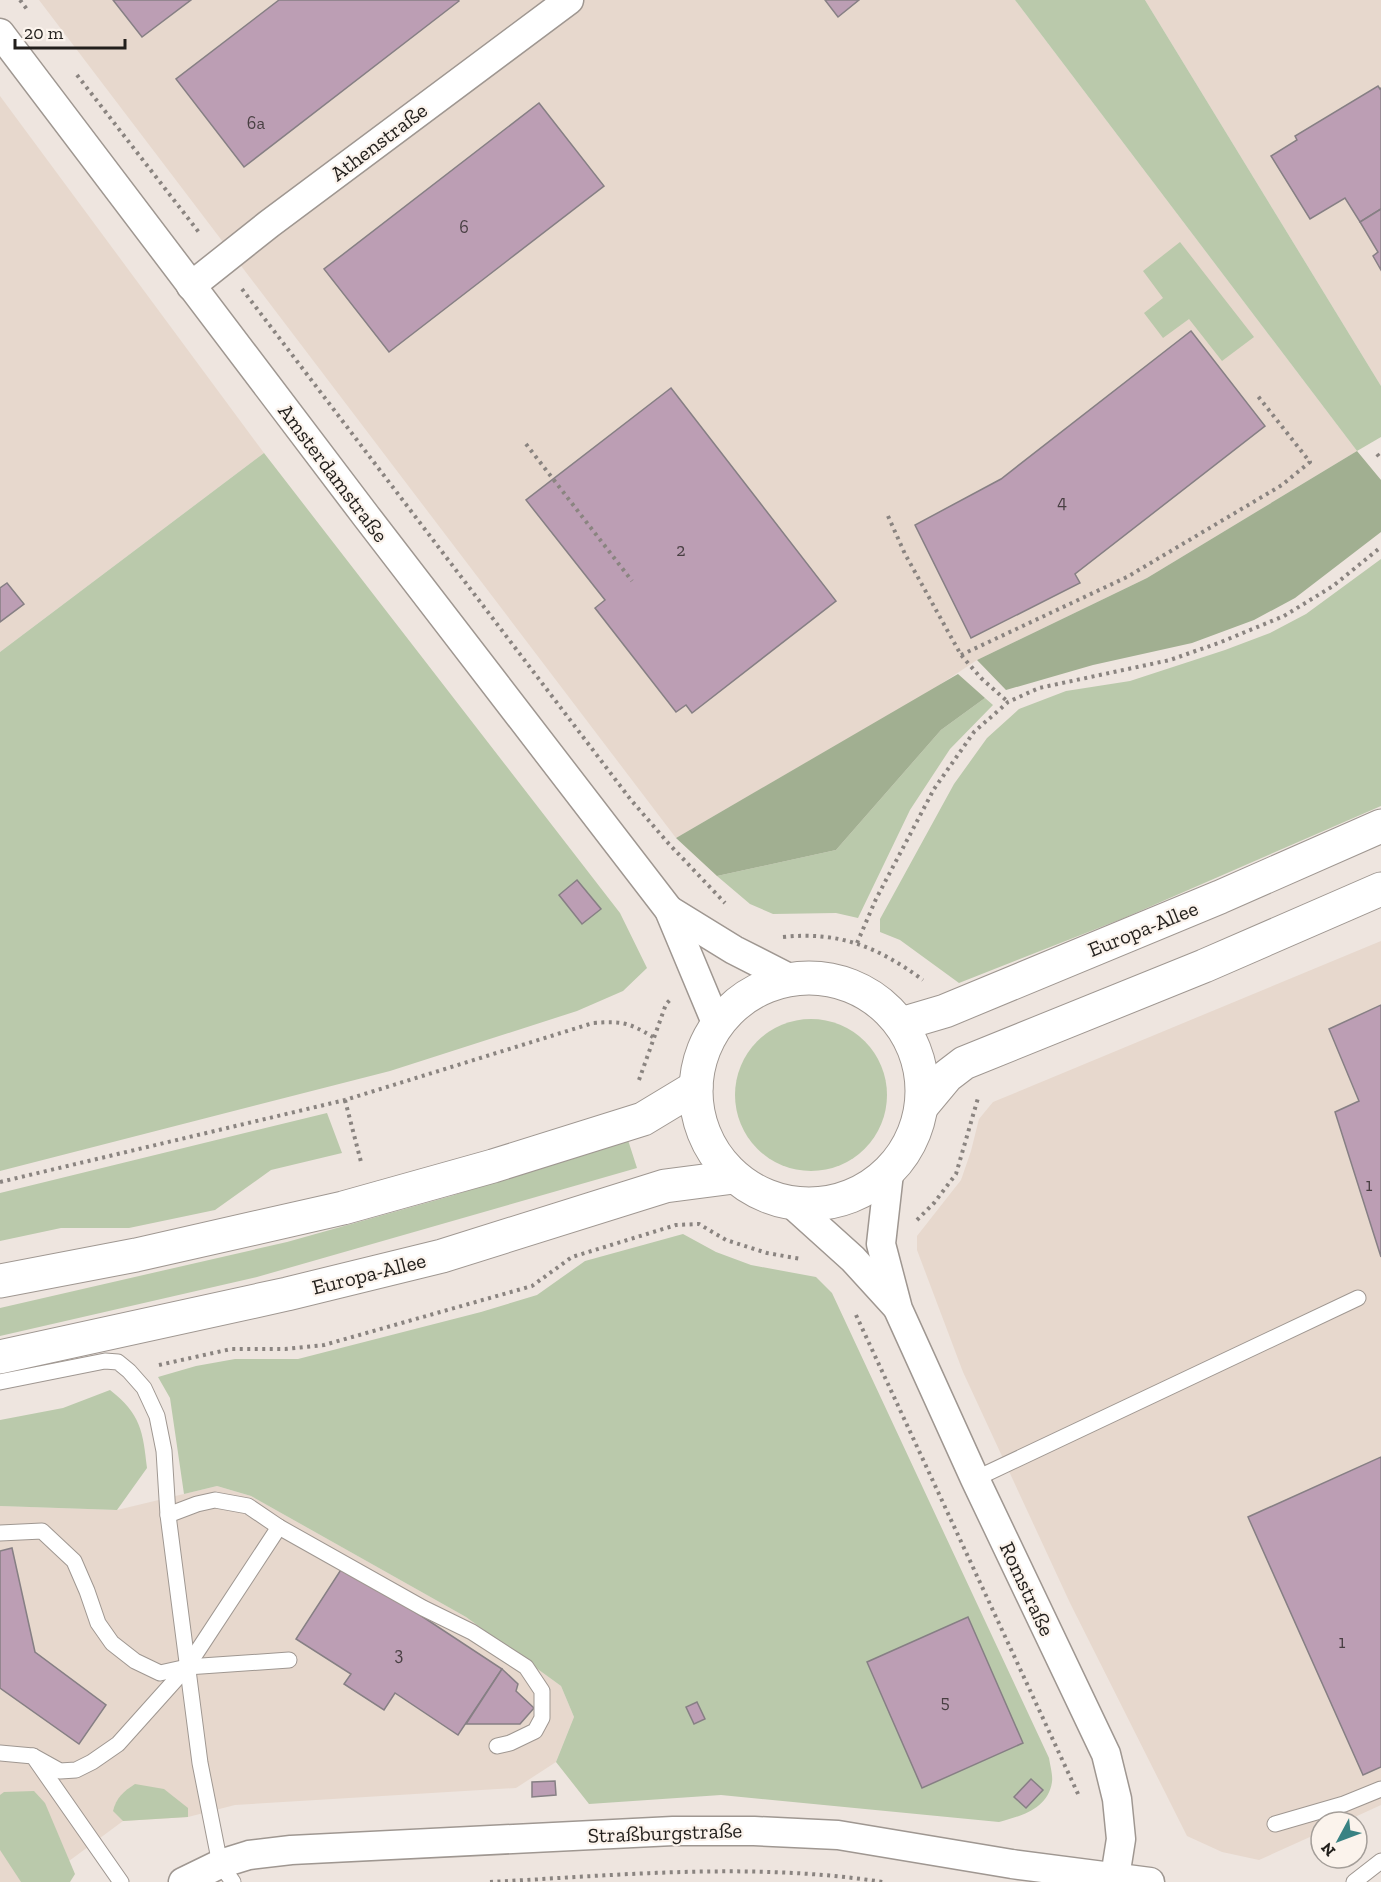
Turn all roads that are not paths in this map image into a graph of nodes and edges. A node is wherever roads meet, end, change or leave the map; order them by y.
1 (568, 0) edge
2 (0, 33) edge
3 (191, 285) junction
4 (1381, 826) edge
5 (1381, 889) edge
6 (669, 910) junction
7 (791, 979) junction
8 (901, 1024) junction
9 (717, 1025) junction
10 (696, 1087) junction
11 (922, 1106) junction
12 (889, 1173) junction
13 (734, 1177) junction
14 (792, 1204) junction
15 (0, 1281) edge
16 (1358, 1298) dead end
17 (898, 1309) junction
18 (0, 1357) edge
19 (0, 1382) edge
20 (975, 1479) junction
21 (168, 1515) junction
22 (279, 1527) junction
23 (0, 1533) edge
24 (290, 1660) dead end
25 (187, 1667) junction
26 (497, 1746) dead end
27 (0, 1753) edge
28 (33, 1756) junction
29 (1381, 1789) edge
30 (1275, 1824) dead end
31 (1381, 1861) edge
32 (227, 1873) edge
33 (1115, 1877) junction
34 (121, 1882) edge
35 (183, 1882) edge
36 (1149, 1882) edge
37 (1354, 1882) edge

1 - 3 street, Athenstraße
2 - 3 street, Amsterdamstraße
3 - 6 street, Amsterdamstraße
4 - 8 street, Europa-Allee
5 - 11 street
6 - 7 street, Amsterdamstraße
6 - 9 street, Amsterdamstraße
7 - 8 street
7 - 9 street
8 - 11 street
9 - 10 street
10 - 13 street
10 - 15 street
11 - 12 street
12 - 14 street
12 - 17 street, Romstraße
13 - 14 street
13 - 18 street, Europa-Allee
14 - 17 street, Romstraße
16 - 20 lane
17 - 20 street, Romstraße
19 - 21 lane
20 - 33 street, Romstraße
21 - 22 lane
21 - 25 lane
22 - 25 lane
22 - 26 lane
23 - 25 lane
24 - 25 lane
25 - 28 lane
25 - 32 lane
27 - 28 lane
28 - 34 lane
29 - 30 lane
31 - 37 lane
32 - 33 street, Straßburgstraße
32 - 35 street, Straßburgstraße
33 - 36 street, Straßburgstraße

